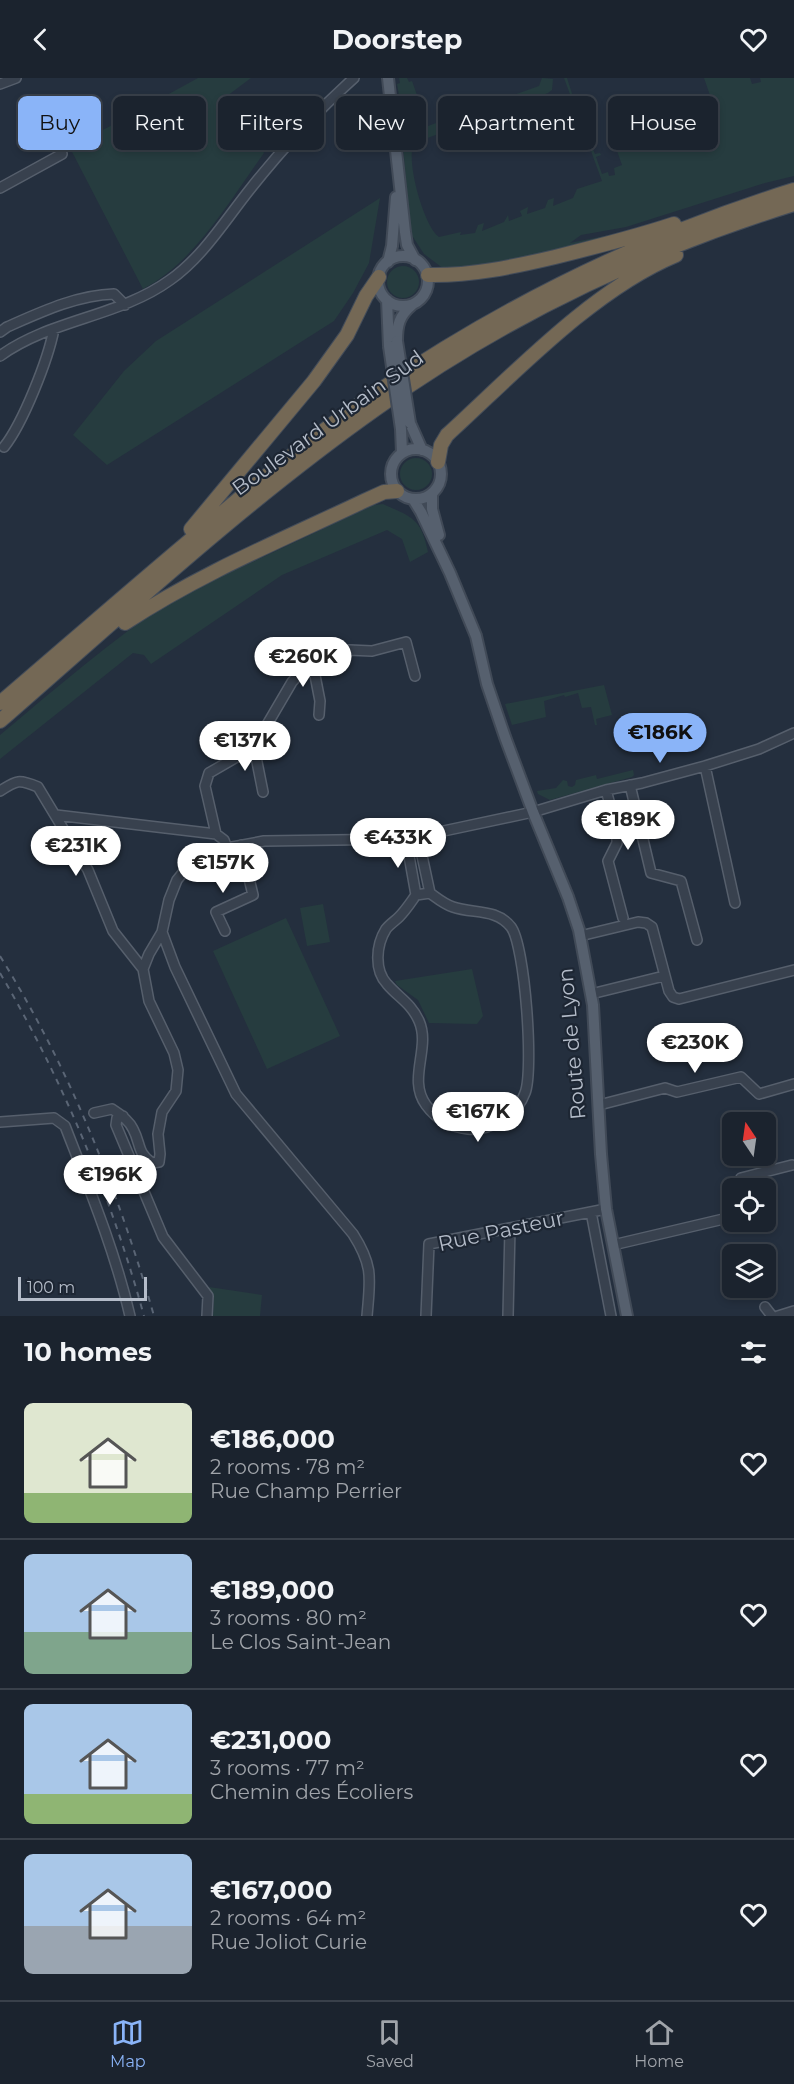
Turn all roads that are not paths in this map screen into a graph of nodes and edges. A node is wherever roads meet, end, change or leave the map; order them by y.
1 (16, 78) edge
2 (354, 78) edge
3 (388, 78) edge
4 (0, 84) edge
5 (62, 154) dead end
6 (398, 176) junction
7 (0, 188) edge
8 (794, 190) edge
9 (794, 204) edge
10 (741, 207) junction
11 (730, 225) junction
12 (416, 260) junction
13 (388, 262) junction
14 (428, 275) junction
15 (379, 277) junction
16 (387, 300) junction
17 (412, 304) junction
18 (125, 305) junction
19 (54, 329) junction
20 (0, 332) edge
21 (393, 344) junction
22 (2, 351) edge
23 (405, 426) junction
24 (4, 447) dead end
25 (422, 450) junction
26 (402, 453) junction
27 (438, 462) junction
28 (397, 491) junction
29 (432, 494) junction
30 (413, 499) junction
31 (166, 560) junction
32 (450, 573) junction
33 (108, 627) junction
34 (312, 660) junction
35 (415, 676) dead end
36 (0, 703) edge
37 (319, 715) dead end
38 (0, 721) edge
39 (794, 733) edge
40 (254, 747) junction
41 (705, 766) junction
42 (630, 785) junction
43 (606, 790) junction
44 (0, 791) edge
45 (263, 792) dead end
46 (533, 812) junction
47 (56, 815) junction
48 (216, 834) junction
49 (418, 837) junction
50 (406, 839) junction
51 (241, 845) junction
52 (227, 848) junction
53 (430, 893) junction
54 (416, 895) junction
55 (735, 903) dead end
56 (623, 918) dead end
57 (225, 931) dead end
58 (162, 932) junction
59 (580, 936) junction
60 (697, 940) dead end
61 (143, 969) junction
62 (794, 970) edge
63 (664, 976) junction
64 (591, 994) junction
65 (794, 1084) edge
66 (598, 1105) junction
67 (94, 1113) dead end
68 (123, 1116) junction
69 (0, 1122) edge
70 (792, 1165) dead end
71 (741, 1178) edge
72 (606, 1209) junction
73 (591, 1212) junction
74 (722, 1219) edge
75 (510, 1228) junction
76 (613, 1245) junction
77 (765, 1306) dead end
78 (794, 1311) edge
79 (130, 1316) edge
80 (207, 1316) edge
81 (367, 1316) edge
82 (426, 1316) edge
83 (508, 1316) edge
84 (611, 1316) edge
85 (627, 1316) edge
86 (772, 1316) edge
87 (777, 1316) edge

1 - 4 street
2 - 18 street
3 - 6 main road
5 - 7 street
6 - 12 main road
6 - 13 main road
8 - 10 highway, Boulevard Urbain Sud
9 - 11 highway, Boulevard Urbain Sud
10 - 14 highway
10 - 31 highway, Boulevard Urbain Sud
11 - 27 highway
11 - 33 highway, Boulevard Urbain Sud
12 - 13 main road
12 - 14 main road
13 - 15 main road
14 - 17 main road
15 - 16 main road
15 - 31 highway
16 - 17 main road
16 - 21 main road
17 - 21 main road
18 - 19 street
18 - 20 street
19 - 22 street
19 - 24 street
21 - 23 main road, bridge
23 - 25 main road
23 - 26 main road
25 - 26 main road
25 - 27 main road
26 - 28 main road
27 - 29 main road
28 - 30 main road
28 - 33 highway
29 - 30 main road
29 - 32 main road, Route de Lyon
30 - 32 main road, Route de Lyon
31 - 36 highway, Boulevard Urbain Sud
32 - 46 main road, Route de Lyon
33 - 38 highway, Boulevard Urbain Sud
34 - 35 street
34 - 37 street
34 - 40 street
39 - 41 street
40 - 45 street
40 - 48 street
41 - 42 street
41 - 55 street
42 - 43 street
42 - 60 street
43 - 46 street
43 - 56 street
44 - 47 street
46 - 49 street
46 - 59 main road, Route de Lyon
47 - 48 street
47 - 61 street
48 - 52 street
49 - 50 street
49 - 53 street
50 - 51 street
50 - 54 street
51 - 52 street
51 - 57 street
52 - 58 street
53 - 54 street
53 - 54 street
58 - 61 street
58 - 81 street
59 - 63 street
59 - 64 main road, Route de Lyon
61 - 68 street
62 - 63 street
63 - 64 street
64 - 66 main road, Route de Lyon
65 - 66 street
66 - 72 main road, Route de Lyon
67 - 68 street
68 - 80 street
69 - 79 street
70 - 71 street
72 - 73 street, Rue Pasteur
72 - 76 main road, Route de Lyon
73 - 75 street, Rue Pasteur
73 - 84 street
74 - 76 street
75 - 82 street, Rue Pasteur
75 - 83 street
76 - 85 main road, Route de Lyon
77 - 86 street
78 - 87 street

